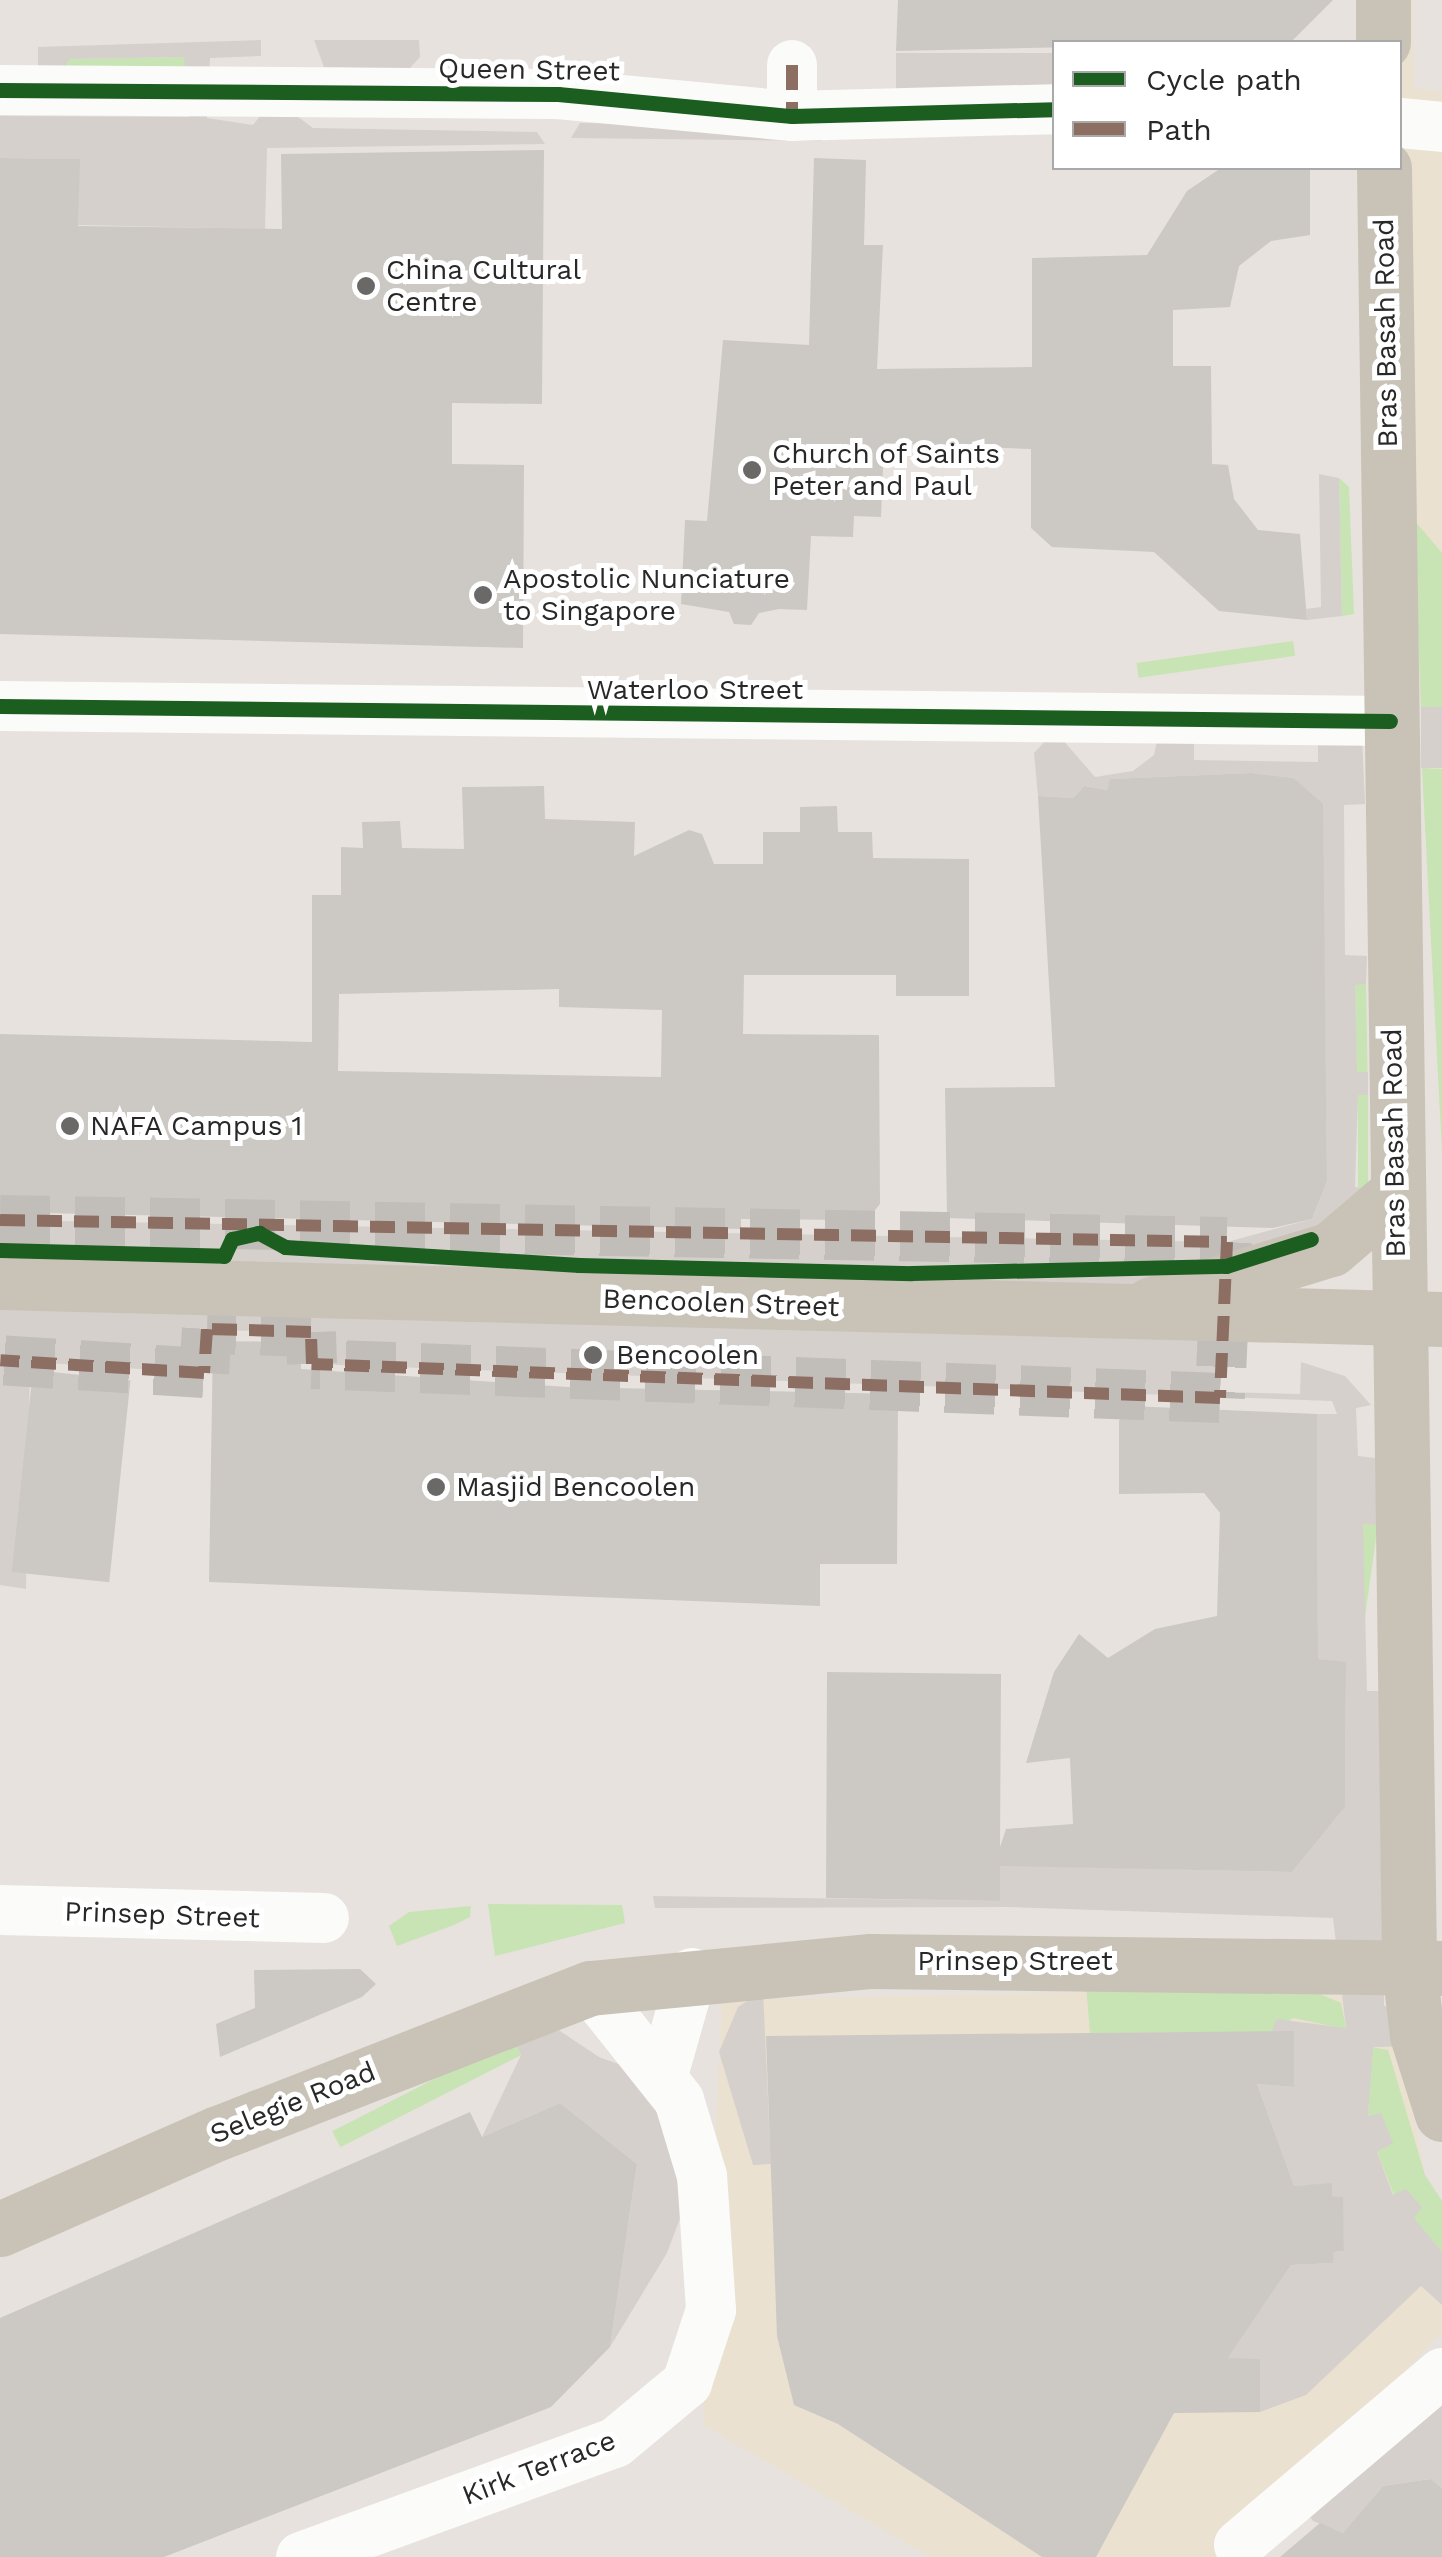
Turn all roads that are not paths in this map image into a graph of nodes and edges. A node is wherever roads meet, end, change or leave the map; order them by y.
1 (1384, 0) edge
2 (1383, 40) edge
3 (792, 65) dead end
4 (0, 90) edge
5 (1052, 109) edge
6 (792, 116) junction
7 (1402, 123) edge
8 (1442, 127) edge
9 (1384, 170) edge
10 (0, 706) edge
11 (1390, 721) junction
12 (1394, 1195) junction
13 (0, 1282) edge
14 (1126, 1314) junction
15 (1419, 1320) edge
16 (0, 1910) edge
17 (324, 1918) dead end
18 (1425, 1968) edge
19 (692, 1973) junction
20 (590, 1988) junction
21 (663, 2075) junction
22 (1442, 2114) edge
23 (0, 2229) edge
24 (1442, 2373) edge
25 (1240, 2545) dead end
26 (302, 2557) edge

1 - 2 main road
3 - 6 street
4 - 6 street, Queen Street
5 - 6 street, Queen Street
7 - 8 street
9 - 11 main road, Bras Basah Road
10 - 11 street, Waterloo Street
11 - 12 main road, Bras Basah Road
12 - 14 main road
12 - 15 main road, Bras Basah Road
13 - 14 main road, Bencoolen Street
14 - 15 main road, Bencoolen Street
15 - 18 main road, Bras Basah Road
16 - 17 street, Prinsep Street
18 - 19 main road, Prinsep Street
18 - 22 main road, Bras Basah Road
19 - 20 main road, Prinsep Street
19 - 21 street
20 - 21 street, Kirk Terrace
20 - 23 main road, Selegie Road
21 - 26 street, Kirk Terrace
24 - 25 street

